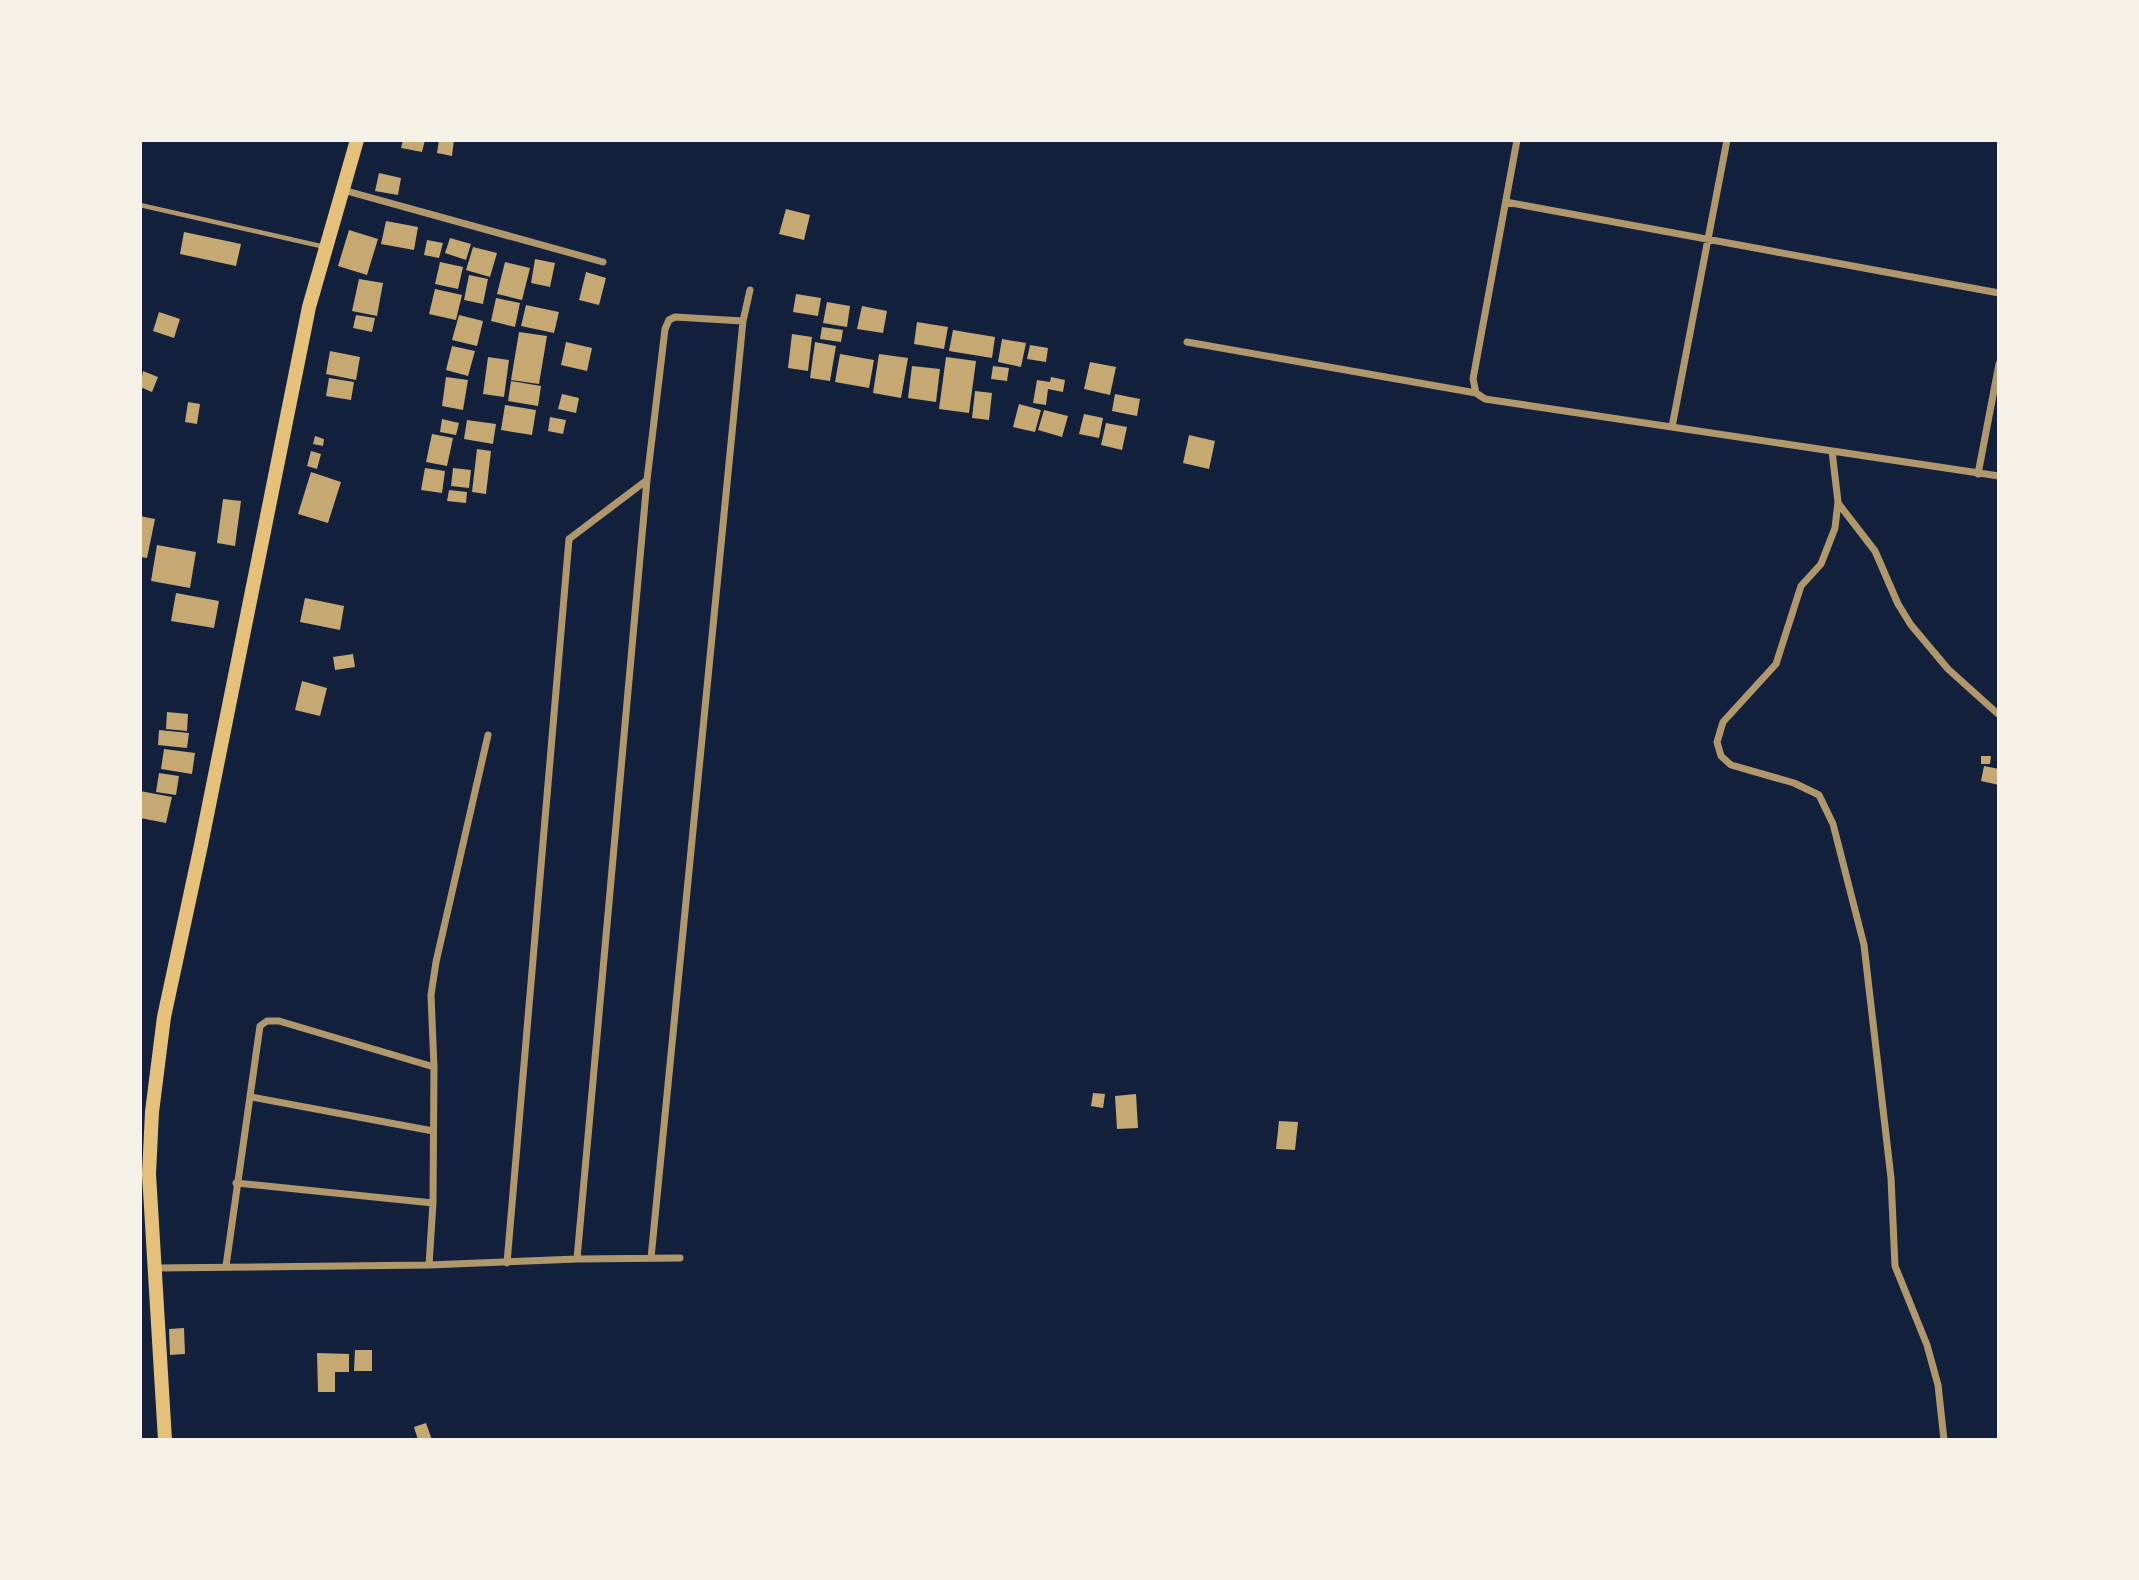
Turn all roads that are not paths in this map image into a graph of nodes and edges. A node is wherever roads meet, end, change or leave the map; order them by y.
1 (357, 140) edge
2 (1517, 140) edge
3 (1727, 140) edge
4 (343, 190) junction
5 (1506, 202) junction
6 (140, 205) edge
7 (1708, 239) junction
8 (325, 247) junction
9 (603, 262) dead end
10 (750, 290) dead end
11 (1999, 293) edge
12 (743, 321) junction
13 (1186, 342) dead end
14 (1999, 363) edge
15 (1476, 393) junction
16 (1672, 428) junction
17 (1832, 451) junction
18 (1978, 474) junction
19 (1999, 476) edge
20 (647, 480) junction
21 (1838, 502) junction
22 (1998, 714) edge
23 (488, 735) dead end
24 (434, 1067) junction
25 (251, 1097) junction
26 (433, 1130) junction
27 (236, 1183) junction
28 (433, 1203) junction
29 (650, 1258) junction
30 (680, 1258) dead end
31 (577, 1259) junction
32 (507, 1263) junction
33 (429, 1265) junction
34 (226, 1266) junction
35 (154, 1268) junction
36 (165, 1440) edge
37 (1944, 1440) edge

1 - 4 main road
2 - 5 street
3 - 7 street
4 - 8 main road
4 - 9 street
5 - 7 street
5 - 15 street
6 - 8 lane
7 - 11 street
7 - 16 street
8 - 35 main road
10 - 12 street
12 - 20 street
12 - 29 street
13 - 15 street
14 - 18 street
15 - 16 street
16 - 17 street
17 - 18 street
17 - 21 street
18 - 19 street
20 - 31 street
20 - 32 street
21 - 22 street
21 - 37 street
23 - 24 street
24 - 25 street
24 - 26 street
25 - 26 street
25 - 27 street
26 - 28 street
27 - 28 street
27 - 34 street
28 - 33 street
29 - 30 street
29 - 31 street
31 - 32 street
32 - 33 street
33 - 34 street
34 - 35 street
35 - 36 main road

